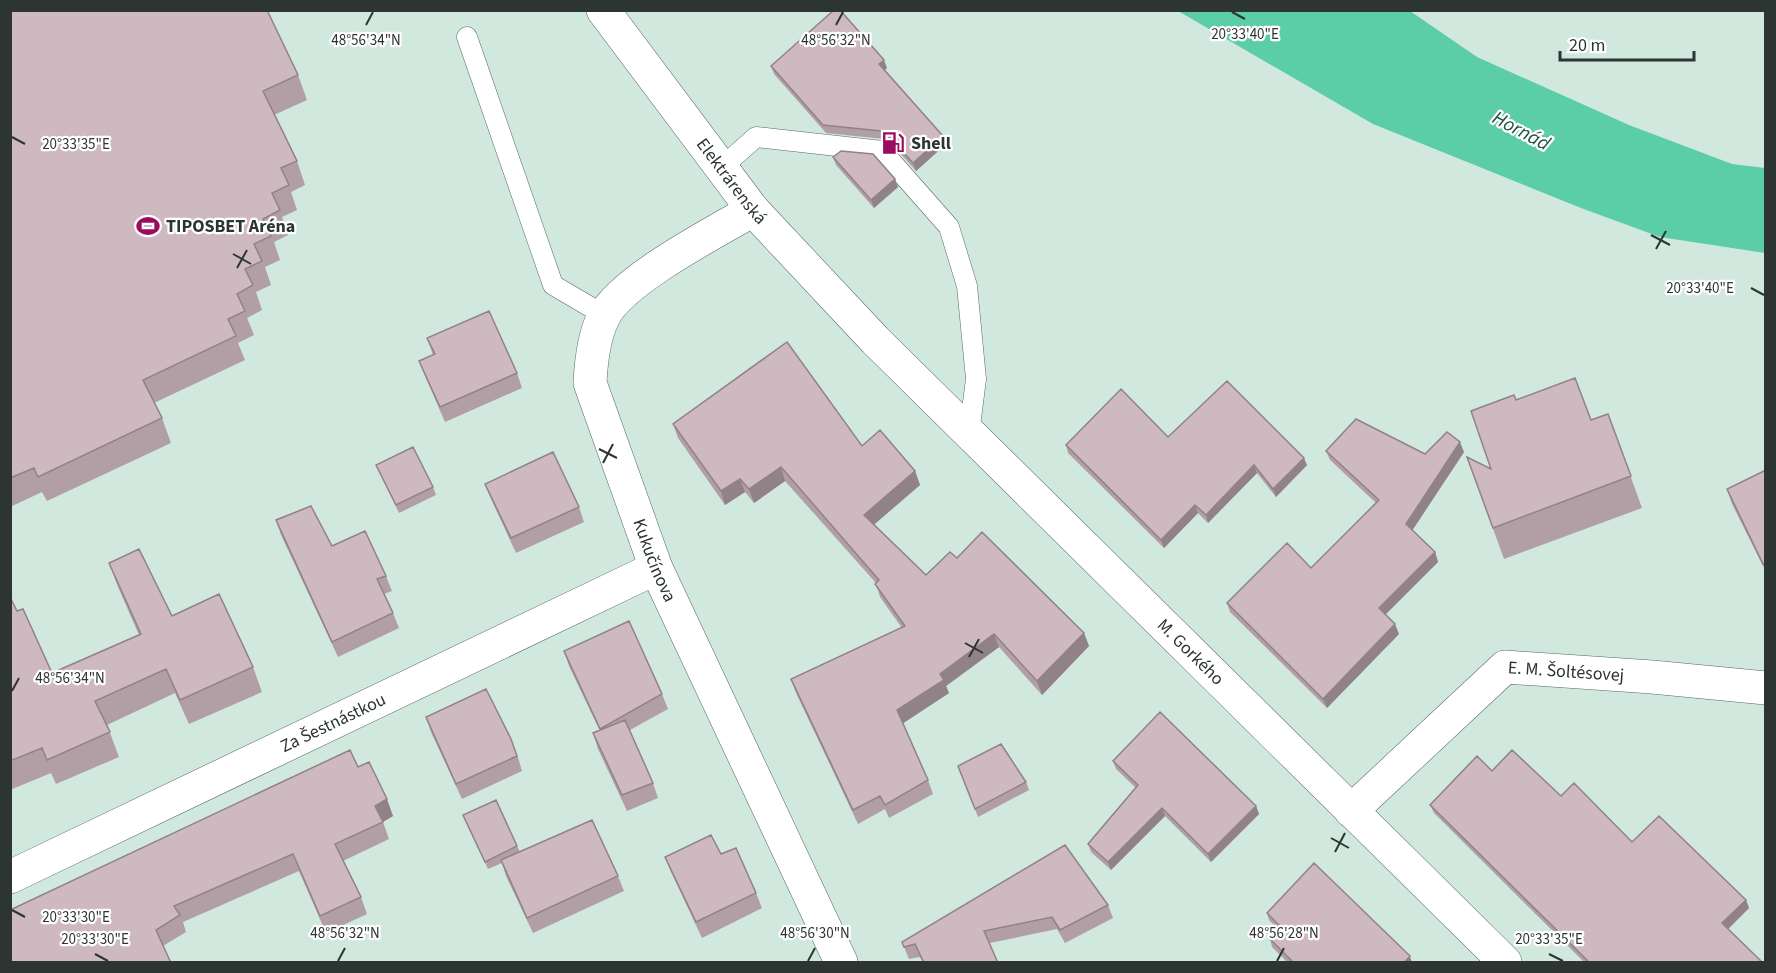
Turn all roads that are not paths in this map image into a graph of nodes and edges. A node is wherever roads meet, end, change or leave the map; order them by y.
1 (603, 10) edge
2 (467, 37) dead end
3 (720, 168) junction
4 (753, 210) junction
5 (604, 315) junction
6 (875, 340) joint
7 (969, 434) junction
8 (656, 568) junction
9 (1766, 688) edge
10 (1351, 811) junction
11 (10, 877) edge
12 (841, 963) edge
13 (1505, 963) edge

1 - 3 street, Elektrárenská
2 - 5 lane
3 - 4 street, Elektrárenská
3 - 7 lane
4 - 5 street, Kukučínova
4 - 6 street, Elektrárenská
5 - 8 street, Kukučínova
6 - 7 street, M. Gorkého
7 - 10 street, M. Gorkého
8 - 11 street, Za Šestnástkou
8 - 12 street, Kukučínova
9 - 10 street, E. M. Šoltésovej
10 - 13 street, M. Gorkého

